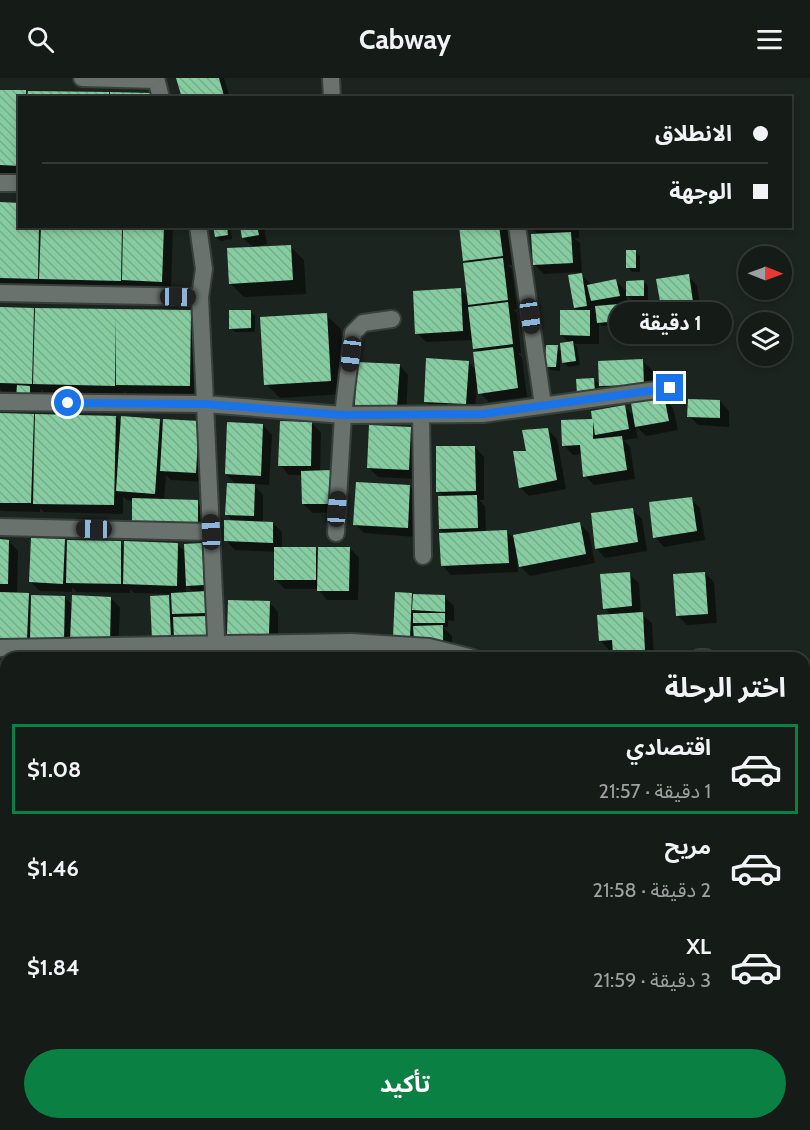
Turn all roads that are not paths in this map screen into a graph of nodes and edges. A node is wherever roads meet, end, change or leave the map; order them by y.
1 (82, 78) edge
2 (331, 78) edge
3 (156, 79) edge
4 (160, 96) edge
5 (332, 96) edge
6 (0, 183) edge
7 (18, 183) edge
8 (198, 228) edge
9 (517, 228) edge
10 (0, 293) edge
11 (200, 297) junction
12 (392, 320) dead end
13 (670, 388) dead end
14 (0, 402) edge
15 (205, 404) junction
16 (543, 405) junction
17 (343, 415) junction
18 (421, 415) junction
19 (0, 527) edge
20 (211, 532) junction
21 (336, 533) dead end
22 (423, 556) dead end
23 (0, 648) edge
24 (216, 652) edge
25 (449, 652) edge

1 - 3 street
2 - 5 street
3 - 4 street
6 - 7 street
8 - 11 street
9 - 16 street
10 - 11 street
11 - 15 street
12 - 17 street
13 - 16 street
14 - 15 street
15 - 17 street
15 - 20 street
16 - 18 street
17 - 18 street
17 - 21 street
18 - 22 street
19 - 20 street
20 - 24 street
23 - 24 street
24 - 25 street

